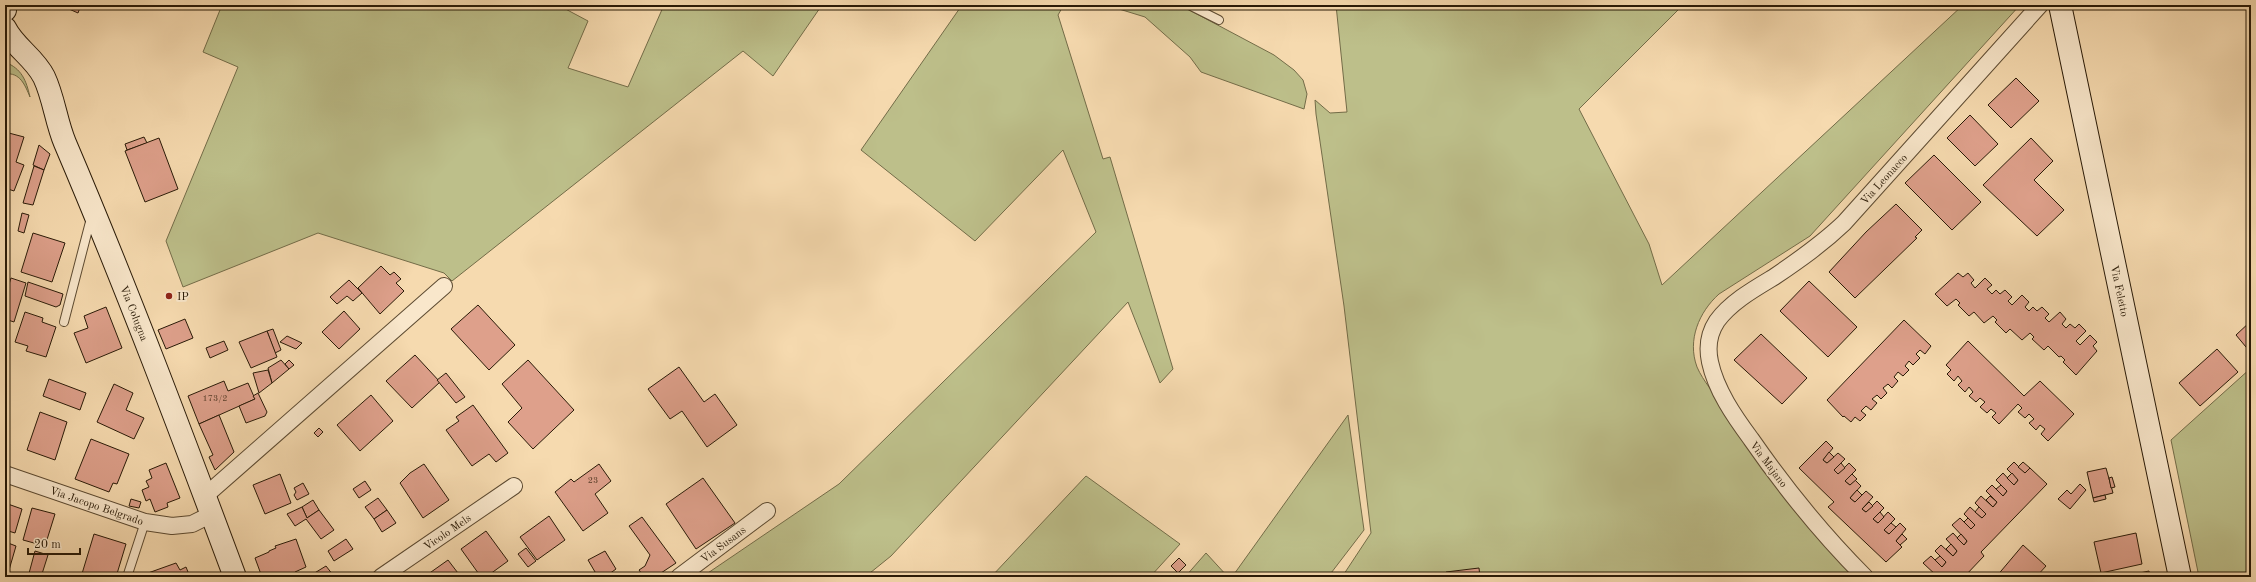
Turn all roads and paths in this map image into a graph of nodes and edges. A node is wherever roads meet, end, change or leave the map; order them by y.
1 (5, 5) edge
2 (1189, 5) edge
3 (2040, 5) edge
4 (2060, 5) edge
5 (5, 10) edge
6 (1219, 20) dead end
7 (5, 28) edge
8 (5, 56) edge
9 (60, 131) junction
10 (94, 210) junction
11 (444, 286) dead end
12 (64, 322) dead end
13 (1710, 334) joint
14 (5, 474) edge
15 (514, 486) dead end
16 (208, 505) junction
17 (767, 511) dead end
18 (145, 522) junction
19 (127, 577) edge
20 (235, 577) edge
21 (381, 577) edge
22 (680, 577) edge
23 (1865, 577) edge
24 (2180, 577) edge

1 - 5 street
2 - 6 lane
3 - 13 street, Via Leonacco
4 - 24 street, Via Feletto
7 - 9 street, Via Colugna
8 - 9 street, Via Colugna
9 - 10 street, Via Colugna
10 - 12 lane
10 - 16 street, Via Colugna
11 - 16 street
13 - 23 street, Via Majano
14 - 18 street, Via Jacopo Belgrado
15 - 21 street, Vicolo Mels
16 - 18 street, Via Jacopo Belgrado
16 - 20 street, Via Colugna
17 - 22 street, Via Susans
18 - 19 lane

